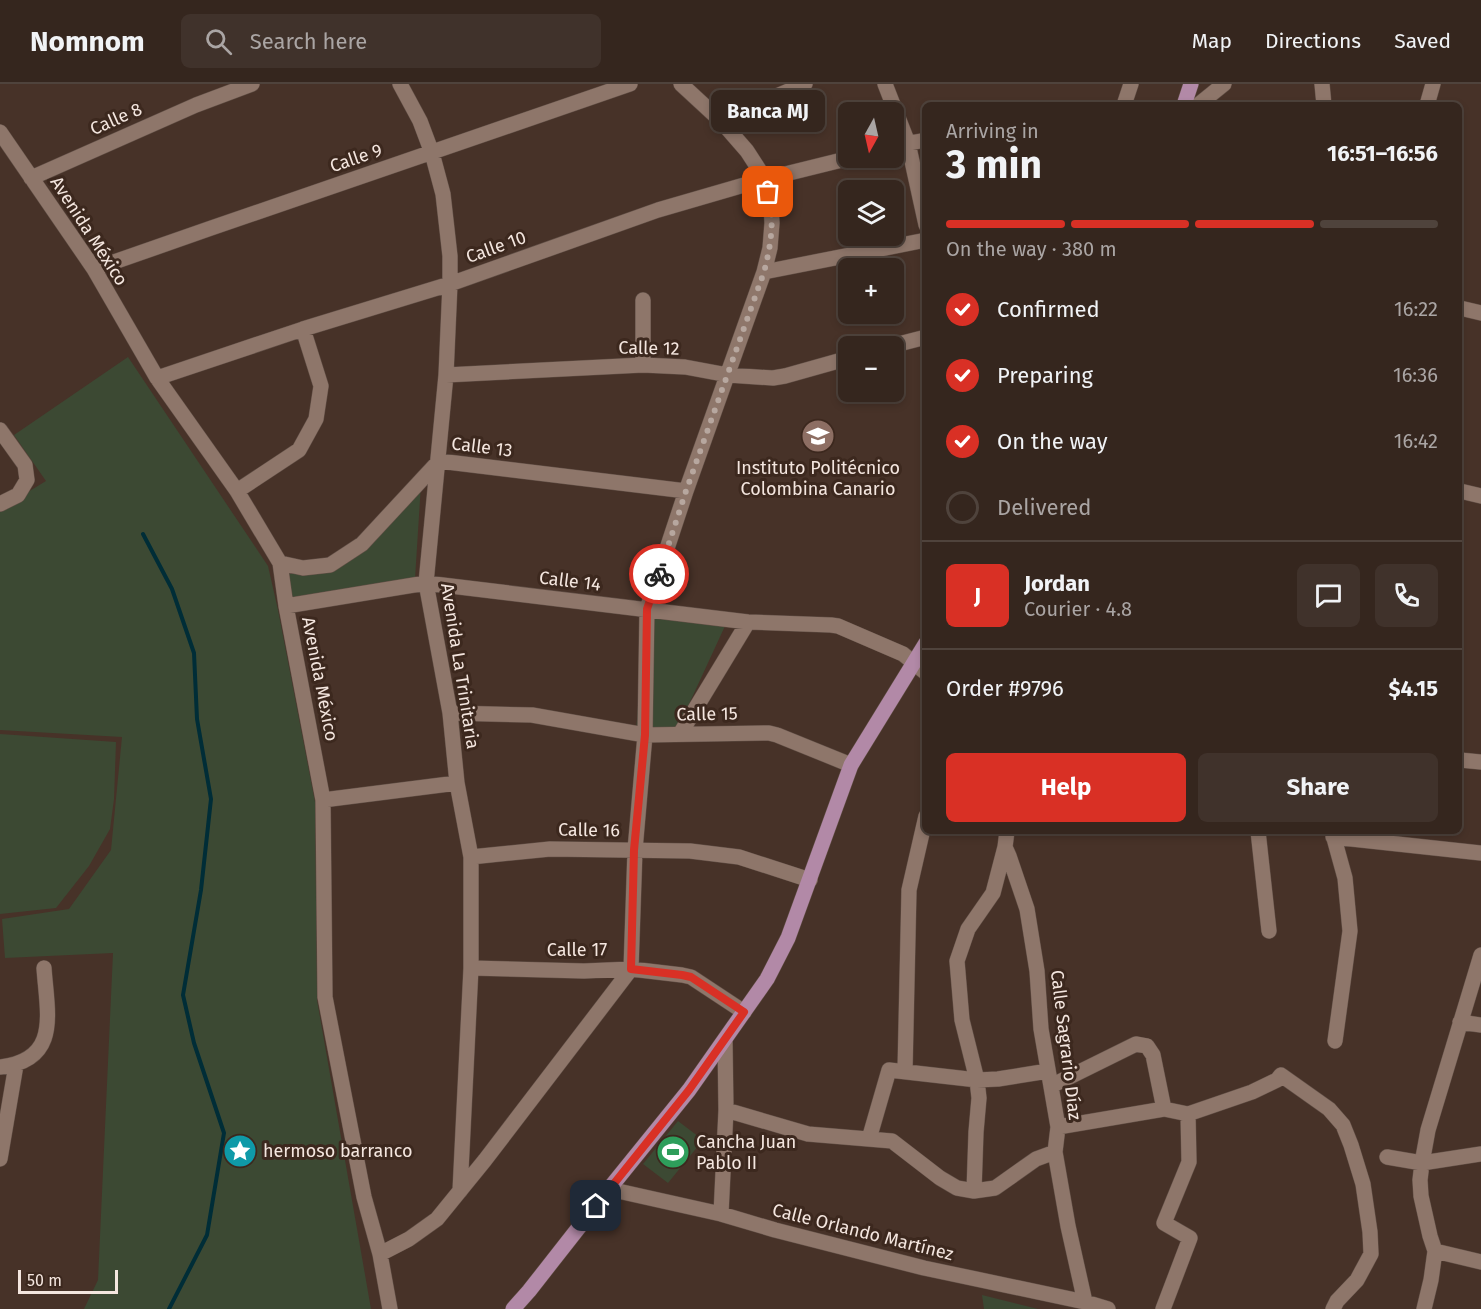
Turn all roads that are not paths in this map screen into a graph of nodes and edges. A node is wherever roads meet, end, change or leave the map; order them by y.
1 (252, 84) edge
2 (400, 84) edge
3 (630, 84) edge
4 (681, 84) edge
5 (805, 84) edge
6 (885, 84) edge
7 (1131, 84) edge
8 (1191, 84) edge
9 (1224, 84) edge
10 (1322, 84) edge
11 (1433, 84) edge
12 (890, 102) edge
13 (1125, 102) edge
14 (1185, 102) edge
15 (1202, 102) edge
16 (1324, 102) edge
17 (1428, 102) edge
18 (720, 120) junction
19 (0, 132) edge
20 (922, 141) edge
21 (904, 144) edge
22 (432, 153) junction
23 (904, 154) edge
24 (838, 161) edge
25 (31, 177) junction
26 (765, 179) junction
27 (922, 212) edge
28 (922, 241) edge
29 (94, 269) junction
30 (764, 272) junction
31 (450, 284) junction
32 (643, 300) dead end
33 (1462, 308) edge
34 (1481, 313) edge
35 (303, 329) junction
36 (922, 338) edge
37 (904, 343) edge
38 (838, 361) edge
39 (643, 365) junction
40 (446, 375) junction
41 (728, 375) junction
42 (157, 378) junction
43 (0, 430) edge
44 (439, 461) junction
45 (237, 491) junction
46 (686, 491) junction
47 (1462, 491) edge
48 (1481, 496) edge
49 (0, 504) edge
50 (280, 562) junction
51 (426, 583) junction
52 (286, 606) junction
53 (647, 609) junction
54 (748, 622) junction
55 (922, 649) edge
56 (913, 663) junction
57 (922, 671) edge
58 (450, 713) junction
59 (680, 734) junction
60 (645, 735) junction
61 (1462, 760) edge
62 (1481, 762) edge
63 (852, 765) junction
64 (457, 783) junction
65 (323, 800) junction
66 (922, 833) edge
67 (1007, 834) edge
68 (1258, 834) edge
69 (1333, 834) edge
70 (1005, 847) junction
71 (634, 850) junction
72 (1481, 853) edge
73 (471, 857) junction
74 (810, 880) junction
75 (1269, 931) dead end
76 (1481, 956) edge
77 (44, 968) dead end
78 (471, 968) junction
79 (631, 969) junction
80 (744, 1012) junction
81 (1460, 1022) junction
82 (1481, 1025) edge
83 (725, 1041) junction
84 (1335, 1041) dead end
85 (16, 1065) junction
86 (0, 1067) edge
87 (905, 1071) junction
88 (1050, 1078) junction
89 (977, 1080) junction
90 (1164, 1109) junction
91 (726, 1110) junction
92 (1188, 1114) junction
93 (1058, 1127) junction
94 (869, 1139) junction
95 (1055, 1152) junction
96 (1481, 1154) edge
97 (1387, 1157) dead end
98 (0, 1159) edge
99 (1422, 1163) junction
100 (609, 1189) junction
101 (460, 1191) junction
102 (974, 1191) junction
103 (722, 1214) junction
104 (1435, 1251) junction
105 (380, 1254) junction
106 (1481, 1262) edge
107 (1085, 1302) junction
108 (390, 1309) edge
109 (513, 1309) edge
110 (1108, 1309) edge
111 (1163, 1309) edge
112 (1333, 1309) edge
113 (1424, 1309) edge

1 - 25 street, Calle 8
2 - 22 street, Avenida La Trinitaria
3 - 22 street, Calle 9
4 - 18 street
5 - 18 street
6 - 12 street
7 - 13 street
8 - 14 main road
9 - 15 street
10 - 16 street
11 - 17 street
18 - 26 street
19 - 25 street, Avenida México
20 - 21 street
22 - 29 street, Calle 9
22 - 31 street, Avenida La Trinitaria
23 - 27 street
24 - 26 street, Calle 10
25 - 29 street, Avenida México
26 - 30 street
26 - 31 street, Calle 10
28 - 30 street
29 - 42 street, Avenida México
30 - 41 street
31 - 35 street, Calle 10
31 - 40 street, Avenida La Trinitaria
32 - 39 street
33 - 34 street
35 - 42 street, Calle 10
35 - 45 street
36 - 37 street
38 - 41 street, Calle 12
39 - 40 street, Calle 12
39 - 41 street, Calle 12
40 - 44 street, Avenida La Trinitaria
41 - 46 street
42 - 45 street, Avenida México
43 - 49 street
44 - 46 street, Calle 13
44 - 50 street, Calle 13
44 - 51 street, Avenida La Trinitaria
45 - 50 street, Avenida México
46 - 53 street
47 - 48 street
50 - 52 street, Avenida México
51 - 52 street, Calle 14
51 - 53 street, Calle 14
51 - 58 street, Avenida La Trinitaria
52 - 65 street, Avenida México
53 - 54 street, Calle 14
53 - 60 street
54 - 56 street, Calle 14
54 - 59 street
55 - 56 main road
56 - 57 street
56 - 63 main road
58 - 60 street, Calle 15
58 - 64 street, Avenida La Trinitaria
59 - 60 street, Calle 15
59 - 63 street, Calle 15
60 - 71 street
61 - 62 street
63 - 74 main road
64 - 65 street
64 - 73 street, Avenida La Trinitaria
65 - 105 street, Avenida México
66 - 87 street
67 - 70 street, Calle Sagrario Díaz
68 - 75 street
69 - 72 street
69 - 84 street
70 - 88 street, Calle Sagrario Díaz
70 - 89 street
71 - 73 street, Calle 16
71 - 74 street, Calle 16
71 - 79 street
73 - 78 street, Avenida La Trinitaria
74 - 80 main road
76 - 81 street
77 - 85 street
78 - 79 street, Calle 17
78 - 101 street, Avenida La Trinitaria
79 - 80 street, Calle 17
79 - 101 street
80 - 83 main road
81 - 82 street
81 - 99 street
83 - 91 street
83 - 100 main road
85 - 86 street
85 - 98 street
87 - 89 street
87 - 94 street
88 - 89 street
88 - 90 street
88 - 93 street, Calle Sagrario Díaz
89 - 102 street
90 - 92 street
90 - 93 street
91 - 94 street
91 - 103 street
92 - 111 street
92 - 112 street
93 - 95 street, Calle Sagrario Díaz
94 - 102 street
95 - 102 street
95 - 107 street, Calle Sagrario Díaz
96 - 99 street
97 - 99 street
99 - 104 street
100 - 103 street, Calle Orlando Martínez
100 - 109 main road
101 - 105 street
103 - 107 street, Calle Orlando Martínez
104 - 106 street
104 - 113 street
105 - 108 street, Avenida México
107 - 110 street, Calle Orlando Martínez

